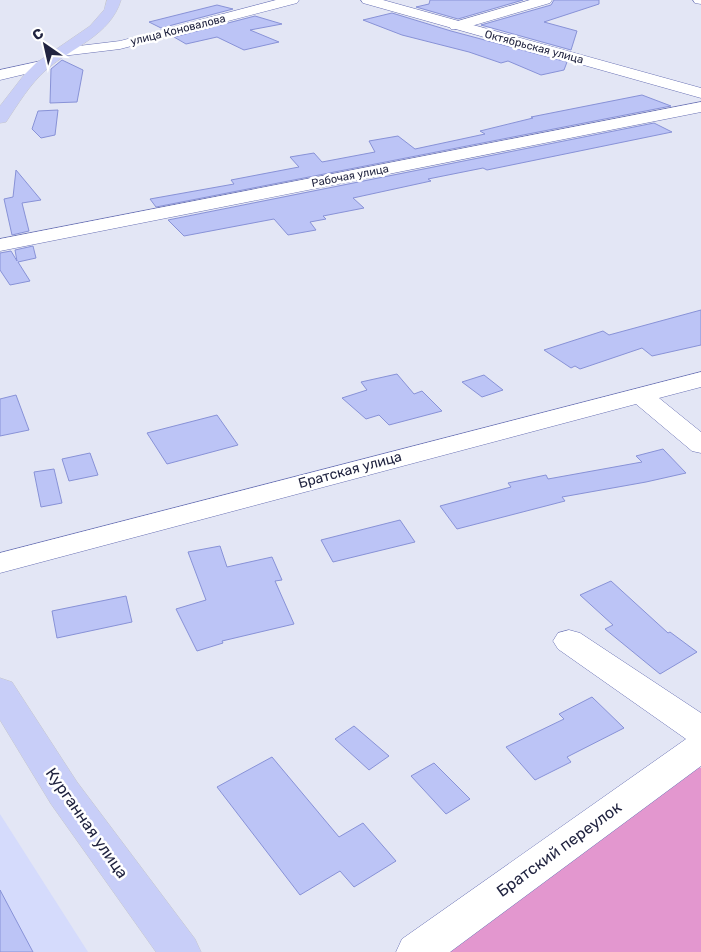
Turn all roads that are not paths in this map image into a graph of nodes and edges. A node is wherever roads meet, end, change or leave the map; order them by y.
1 (114, 0) edge
2 (292, 0) edge
3 (368, 0) edge
4 (545, 0) edge
5 (456, 26) junction
6 (62, 52) junction
7 (41, 66) junction
8 (0, 75) edge
9 (701, 94) edge
10 (701, 107) edge
11 (0, 118) edge
12 (0, 245) edge
13 (701, 379) edge
14 (639, 394) junction
15 (701, 445) edge
16 (0, 563) edge
17 (569, 641) dead end
18 (0, 691) edge
19 (701, 731) edge
20 (701, 747) edge
21 (180, 952) edge
22 (417, 952) edge

1 - 6 main road
2 - 6 street, улица Коновалова
3 - 5 street, Октябрьская улица
4 - 5 street
5 - 9 street, Октябрьская улица
6 - 7 main road
7 - 8 street
7 - 11 main road
10 - 12 street, Рабочая улица
13 - 14 street, Братская улица
14 - 15 street
14 - 16 street, Братская улица
17 - 19 street
18 - 21 main road, Курганная улица
20 - 22 street, Братский переулок

